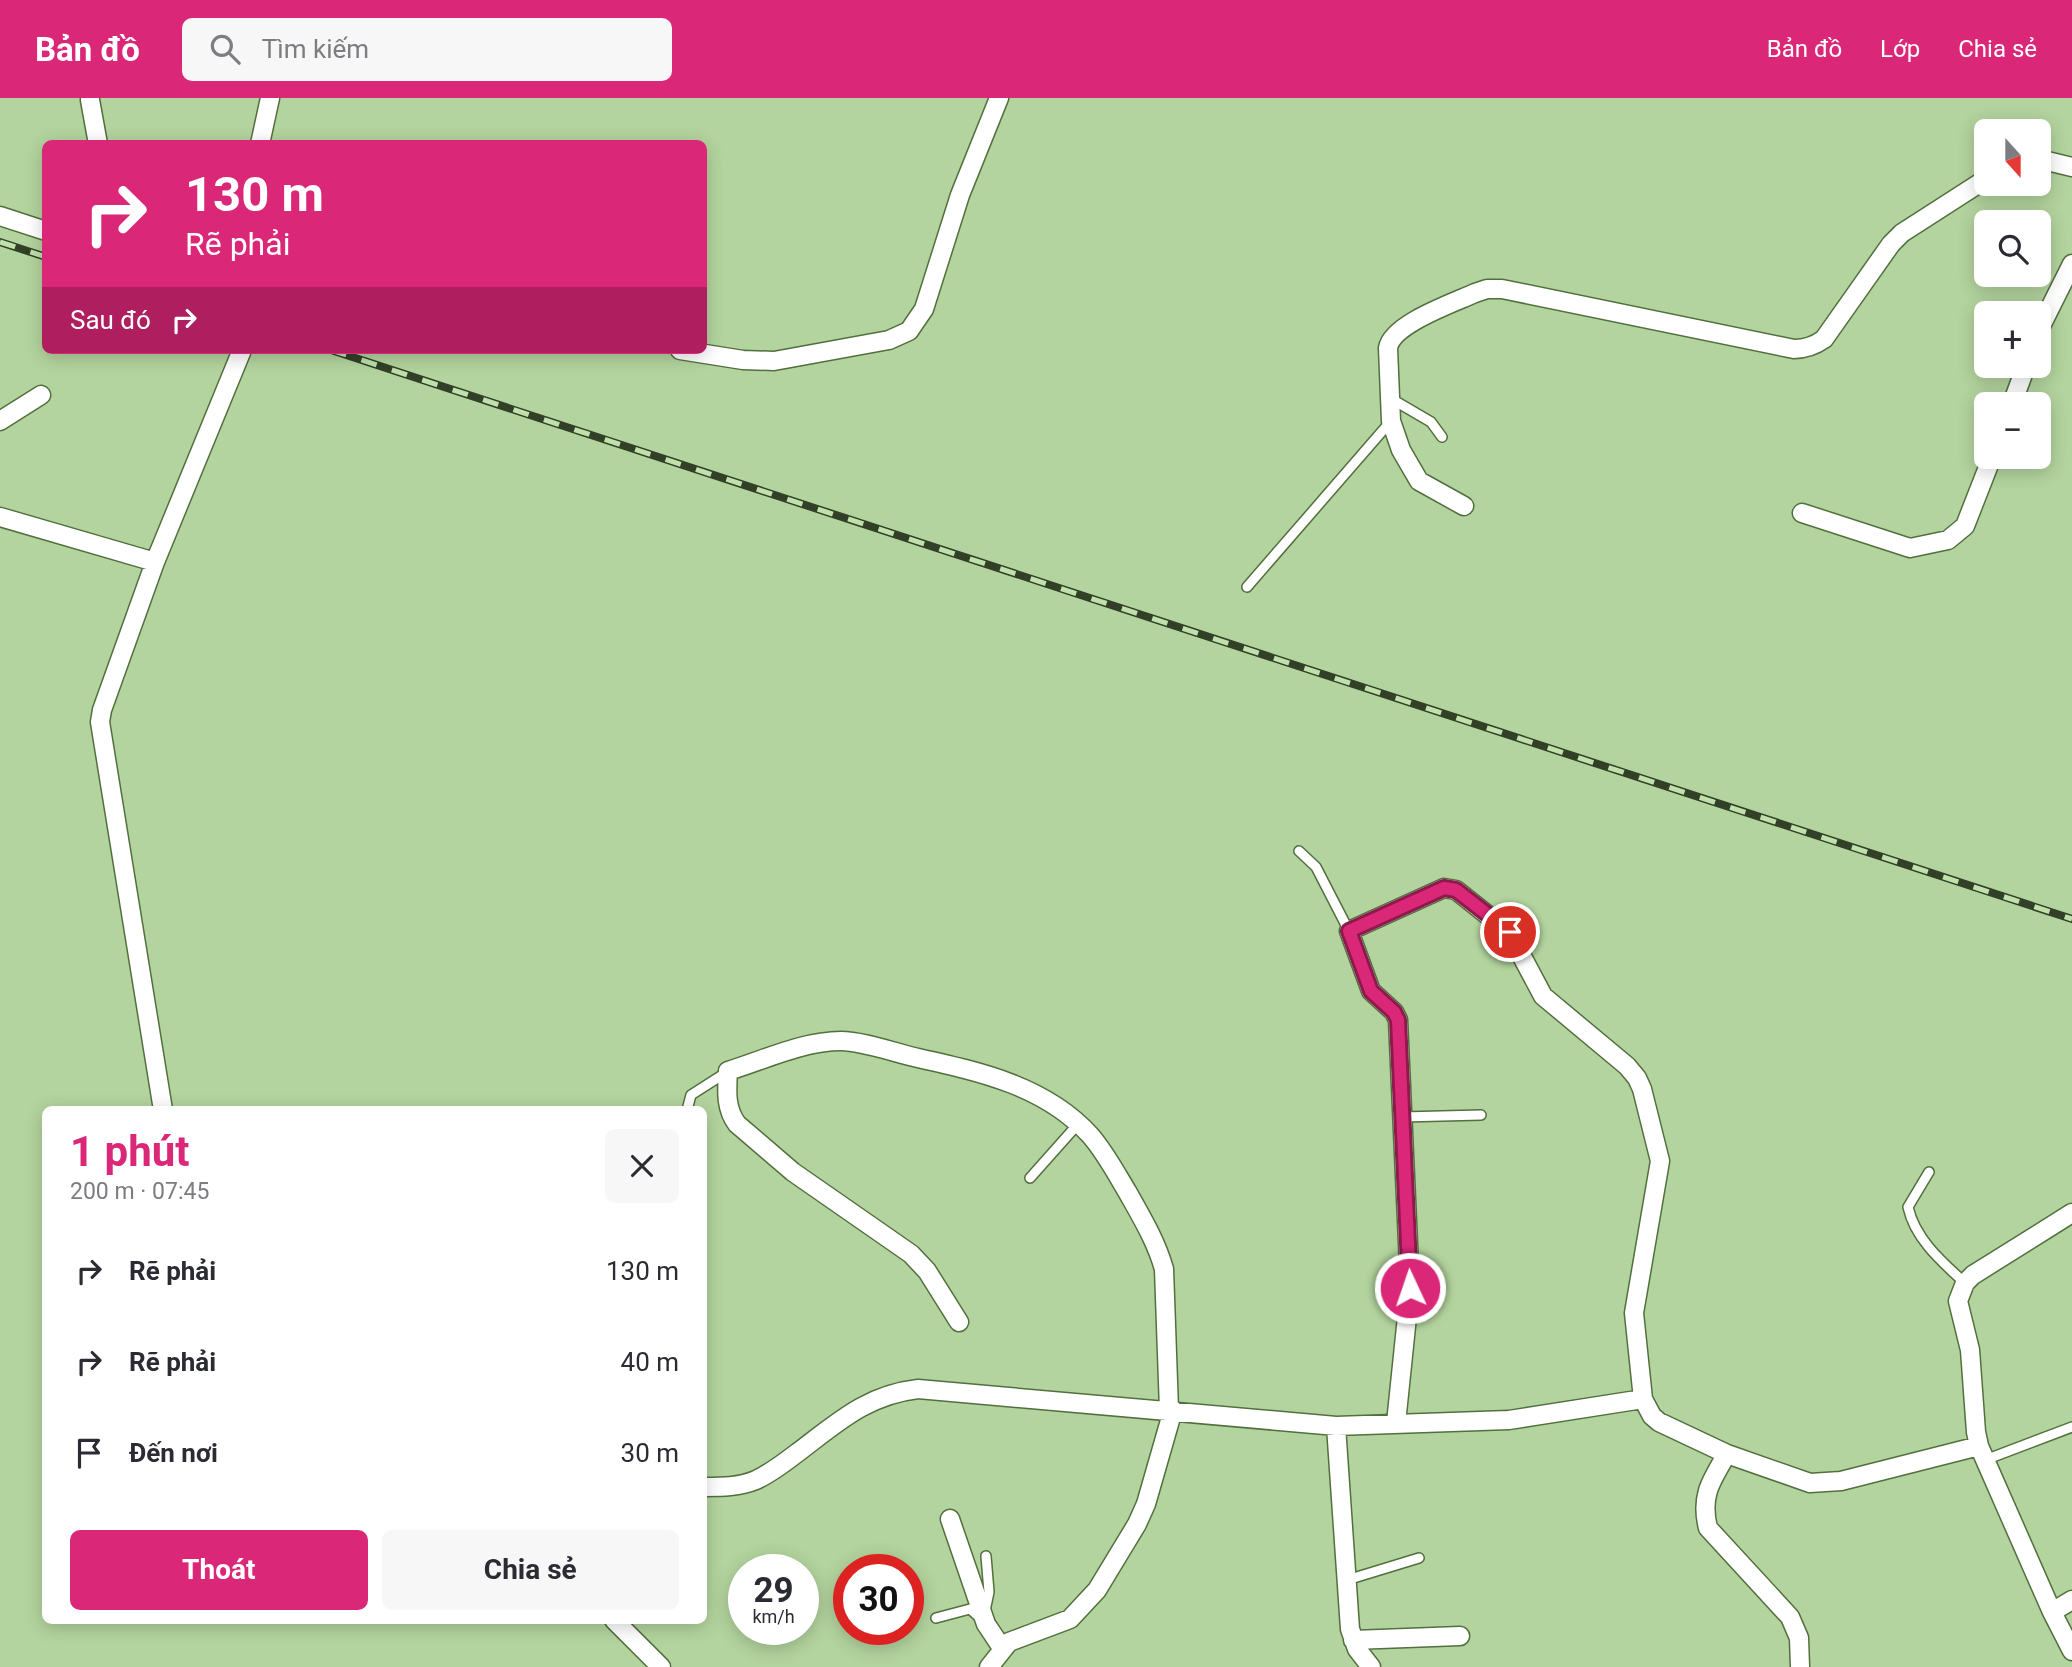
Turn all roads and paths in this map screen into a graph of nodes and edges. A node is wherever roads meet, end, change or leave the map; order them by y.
1 (270, 98) edge
2 (999, 98) edge
3 (90, 100) dead end
4 (97, 140) edge
5 (261, 140) edge
6 (2051, 162) edge
7 (2072, 167) edge
8 (1974, 187) edge
9 (0, 216) edge
10 (42, 230) edge
11 (2072, 264) edge
12 (2051, 306) edge
13 (240, 354) edge
14 (707, 354) edge
15 (41, 395) dead end
16 (1388, 397) junction
17 (0, 421) edge
18 (1391, 421) junction
19 (1442, 437) dead end
20 (1987, 469) edge
21 (1464, 506) dead end
22 (1802, 513) dead end
23 (0, 517) edge
24 (155, 562) junction
25 (1247, 587) dead end
26 (1298, 851) dead end
27 (1349, 931) junction
28 (728, 1071) junction
29 (162, 1106) edge
30 (688, 1106) edge
31 (1481, 1115) dead end
32 (1402, 1117) junction
33 (1078, 1124) junction
34 (1929, 1172) dead end
35 (1030, 1178) dead end
36 (2072, 1213) edge
37 (1965, 1283) junction
38 (959, 1322) dead end
39 (1643, 1399) junction
40 (1171, 1410) junction
41 (1396, 1423) junction
42 (1336, 1426) junction
43 (2072, 1427) edge
44 (1982, 1453) junction
45 (1727, 1454) junction
46 (707, 1487) edge
47 (950, 1519) dead end
48 (986, 1556) dead end
49 (1419, 1558) dead end
50 (1347, 1580) junction
51 (2072, 1600) edge
52 (2052, 1612) junction
53 (936, 1618) dead end
54 (984, 1620) junction
55 (618, 1624) edge
56 (1460, 1636) dead end
57 (1353, 1640) junction
58 (1002, 1648) junction
59 (2072, 1651) edge
60 (661, 1667) edge
61 (989, 1667) edge
62 (1371, 1667) edge
63 (1800, 1667) edge

1 - 5 street
2 - 14 street
3 - 4 street
6 - 7 street
8 - 16 street
9 - 10 street
11 - 12 street
13 - 24 street
15 - 17 street
16 - 18 street
16 - 19 lane
18 - 21 street
18 - 25 lane
20 - 22 street
23 - 24 street
24 - 29 street
26 - 27 lane
27 - 32 street
27 - 39 street
28 - 30 lane
28 - 33 street
28 - 38 street
31 - 32 lane
32 - 41 street
33 - 35 lane
33 - 40 street
34 - 37 lane
36 - 37 street
37 - 44 street
39 - 41 street
39 - 45 street
40 - 42 street
40 - 46 street
40 - 58 street
41 - 42 street
42 - 50 street
43 - 44 lane
44 - 45 street
44 - 52 street
45 - 63 street
47 - 54 street
48 - 54 lane
49 - 50 lane
50 - 57 street
51 - 52 street
52 - 59 street
53 - 54 lane
54 - 58 street
55 - 60 street
56 - 57 street
57 - 62 street
58 - 61 street

